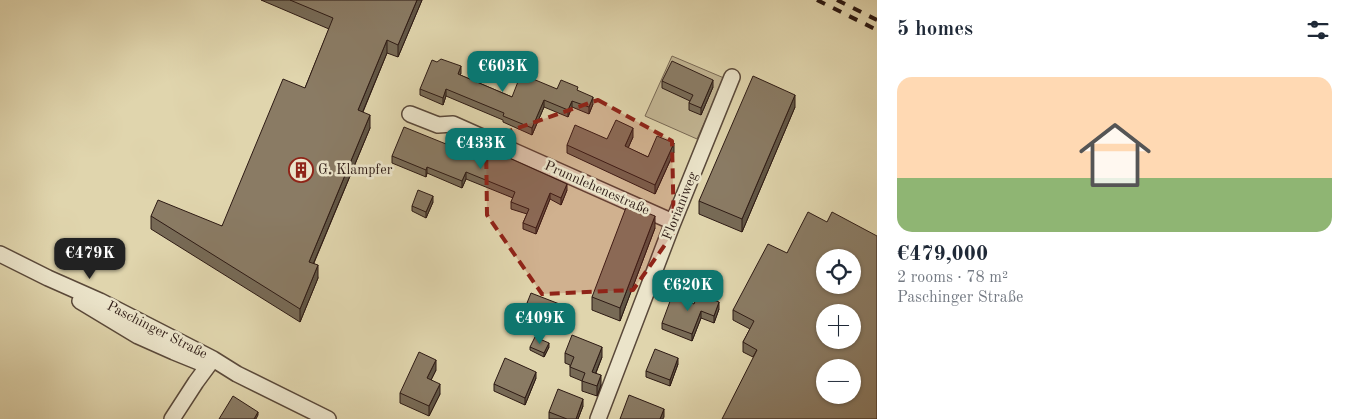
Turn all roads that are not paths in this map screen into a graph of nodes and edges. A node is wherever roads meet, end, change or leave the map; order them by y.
1 (732, 77) dead end
2 (410, 114) dead end
3 (673, 222) junction
4 (0, 254) edge
5 (210, 362) junction
6 (172, 419) edge
7 (328, 419) edge
8 (598, 419) edge

1 - 3 street, Florianiweg
2 - 3 street, Prunnlehenestraße
3 - 8 street, Florianiweg
4 - 5 street, Paschinger Straße
5 - 6 street
5 - 7 street, Paschinger Straße

